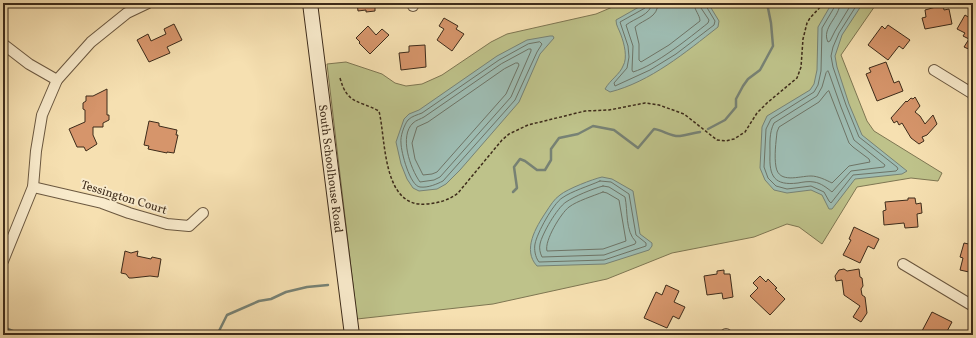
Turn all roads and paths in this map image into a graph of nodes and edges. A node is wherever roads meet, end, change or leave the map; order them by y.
1 (148, 3) edge
2 (310, 3) edge
3 (824, 3) edge
4 (3, 44) edge
5 (934, 70) dead end
6 (340, 78) dead end
7 (57, 80) junction
8 (973, 94) edge
9 (33, 187) junction
10 (203, 213) dead end
11 (3, 261) edge
12 (903, 264) dead end
13 (973, 306) edge
14 (352, 335) edge

1 - 7 street
2 - 14 street, South Schoolhouse Road
3 - 6 path
4 - 7 street
5 - 8 street
7 - 9 street
9 - 10 street, Tessington Court
9 - 11 street
12 - 13 street

